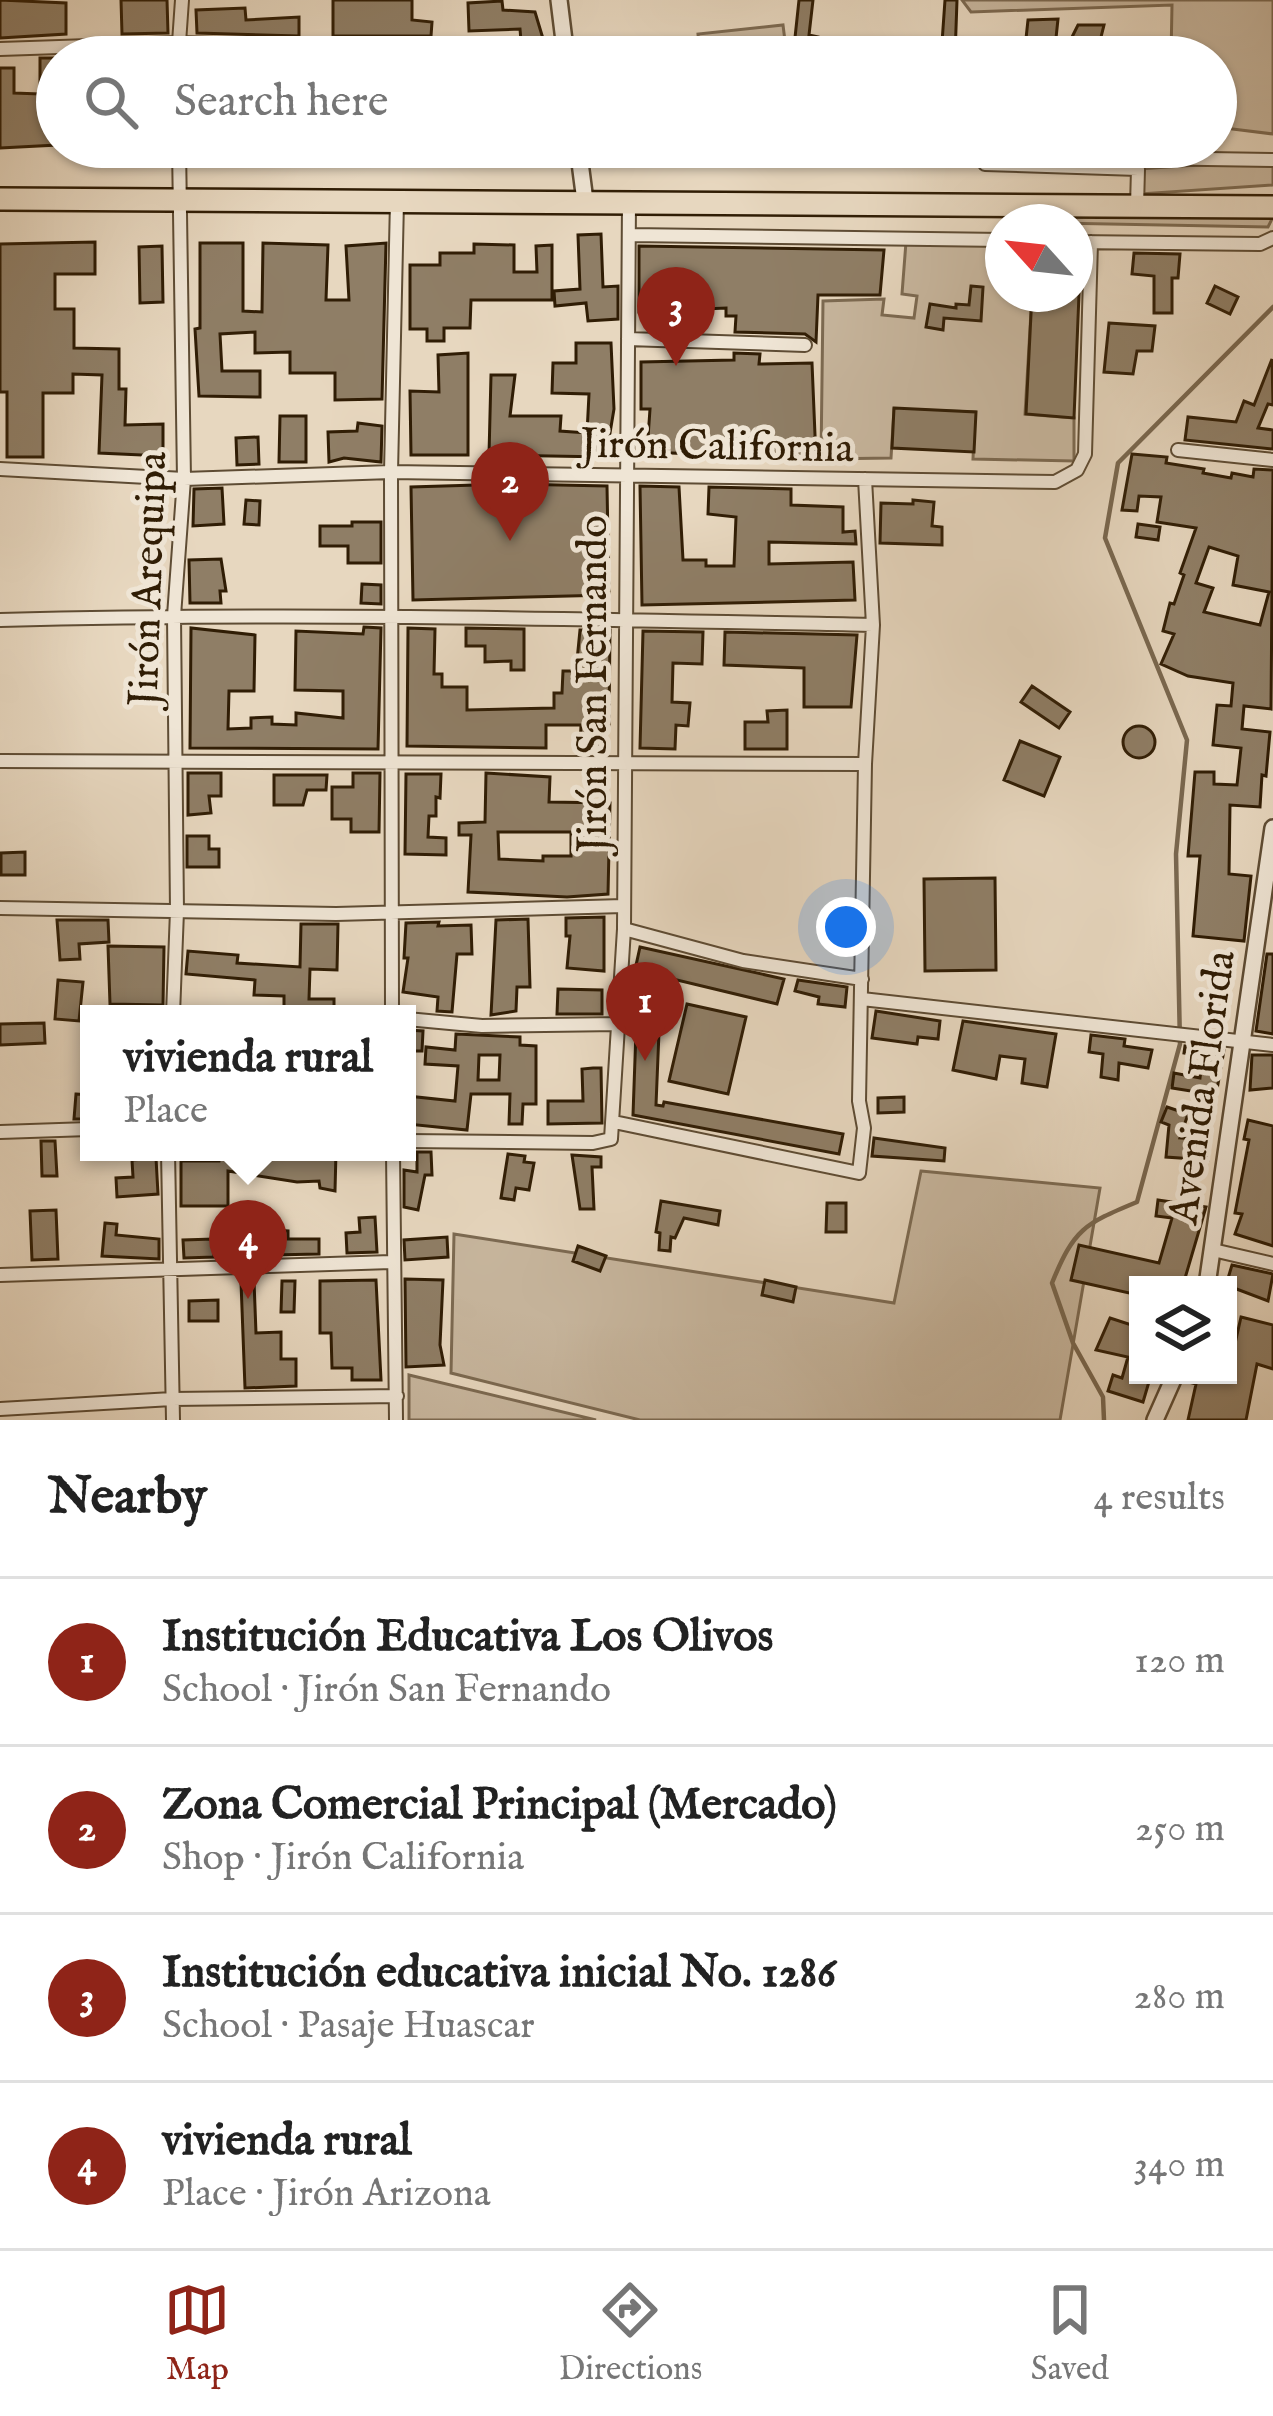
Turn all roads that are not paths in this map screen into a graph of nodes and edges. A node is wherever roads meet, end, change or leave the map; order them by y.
1 (182, 0) edge
2 (559, 0) edge
3 (179, 36) edge
4 (564, 36) edge
5 (0, 49) edge
6 (36, 50) edge
7 (1237, 159) edge
8 (1273, 160) edge
9 (181, 168) edge
10 (581, 168) edge
11 (1107, 168) edge
12 (182, 199) junction
13 (0, 200) edge
14 (397, 200) junction
15 (585, 201) junction
16 (628, 201) junction
17 (1137, 206) junction
18 (1273, 207) edge
19 (630, 235) junction
20 (1273, 238) edge
21 (985, 241) edge
22 (1093, 242) edge
23 (1090, 312) edge
24 (628, 339) junction
25 (806, 345) dead end
26 (1178, 450) dead end
27 (1273, 460) edge
28 (0, 469) edge
29 (391, 472) junction
30 (625, 476) junction
31 (184, 479) junction
32 (865, 479) junction
33 (174, 616) junction
34 (394, 616) junction
35 (0, 620) edge
36 (626, 620) junction
37 (873, 625) junction
38 (0, 761) edge
39 (175, 761) junction
40 (393, 761) junction
41 (865, 764) junction
42 (625, 765) junction
43 (1273, 828) edge
44 (1269, 877) edge
45 (623, 906) junction
46 (0, 908) edge
47 (390, 910) junction
48 (177, 911) junction
49 (624, 929) junction
50 (862, 979) junction
51 (862, 999) junction
52 (173, 1005) edge
53 (392, 1005) edge
54 (416, 1020) edge
55 (618, 1024) junction
56 (1242, 1039) junction
57 (1273, 1045) edge
58 (614, 1122) junction
59 (80, 1130) edge
60 (0, 1132) edge
61 (416, 1141) edge
62 (168, 1161) edge
63 (392, 1161) edge
64 (1214, 1250) junction
65 (392, 1262) junction
66 (1273, 1264) edge
67 (170, 1272) junction
68 (0, 1275) edge
69 (1209, 1276) edge
70 (1170, 1384) edge
71 (397, 1396) junction
72 (172, 1399) junction
73 (0, 1409) edge
74 (173, 1420) edge
75 (396, 1420) edge
76 (1155, 1420) edge

1 - 3 street
2 - 4 street
5 - 6 street
7 - 8 street
9 - 12 street, Jirón Arequipa
10 - 15 street
11 - 17 street
12 - 13 highway
12 - 14 highway
12 - 31 street, Jirón Arequipa
14 - 15 highway
14 - 29 street
15 - 16 highway
16 - 17 highway
16 - 19 street, Jirón San Fernando
17 - 18 highway
19 - 21 street
19 - 24 street, Jirón San Fernando
20 - 22 street
23 - 32 street, Jirón California
24 - 25 street
24 - 30 street, Jirón San Fernando
26 - 27 street
28 - 31 street, Jirón California
29 - 30 street, Jirón California
29 - 31 street, Jirón California
29 - 34 street
30 - 32 street, Jirón California
30 - 36 street, Jirón San Fernando
31 - 33 street, Jirón Arequipa
32 - 37 street
33 - 34 street
33 - 35 street
33 - 39 street, Jirón Arequipa
34 - 36 street
34 - 40 street
36 - 37 street
36 - 42 street, Jirón San Fernando
37 - 41 street
38 - 39 street
39 - 40 street
39 - 48 street, Jirón Arequipa
40 - 42 street
40 - 47 street
41 - 42 street
41 - 50 street
42 - 45 street, Jirón San Fernando
43 - 44 street, Avenida Florida
44 - 56 street, Avenida Florida
45 - 47 street
45 - 49 street, Jirón San Fernando
46 - 48 street
47 - 48 street
47 - 53 street
48 - 52 street, Jirón Arequipa
49 - 50 street
49 - 55 street, Jirón San Fernando
50 - 51 street
51 - 56 street
51 - 58 street
54 - 55 street
55 - 58 street, Jirón San Fernando
56 - 57 street
56 - 64 street, Avenida Florida
58 - 61 street, Jirón San Fernando
59 - 60 street
62 - 67 street
63 - 65 street
64 - 66 street
64 - 69 street, Avenida Florida
65 - 67 street
65 - 71 street
67 - 68 street
67 - 72 street
70 - 76 street
71 - 72 street
71 - 75 street
72 - 73 street
72 - 74 street

